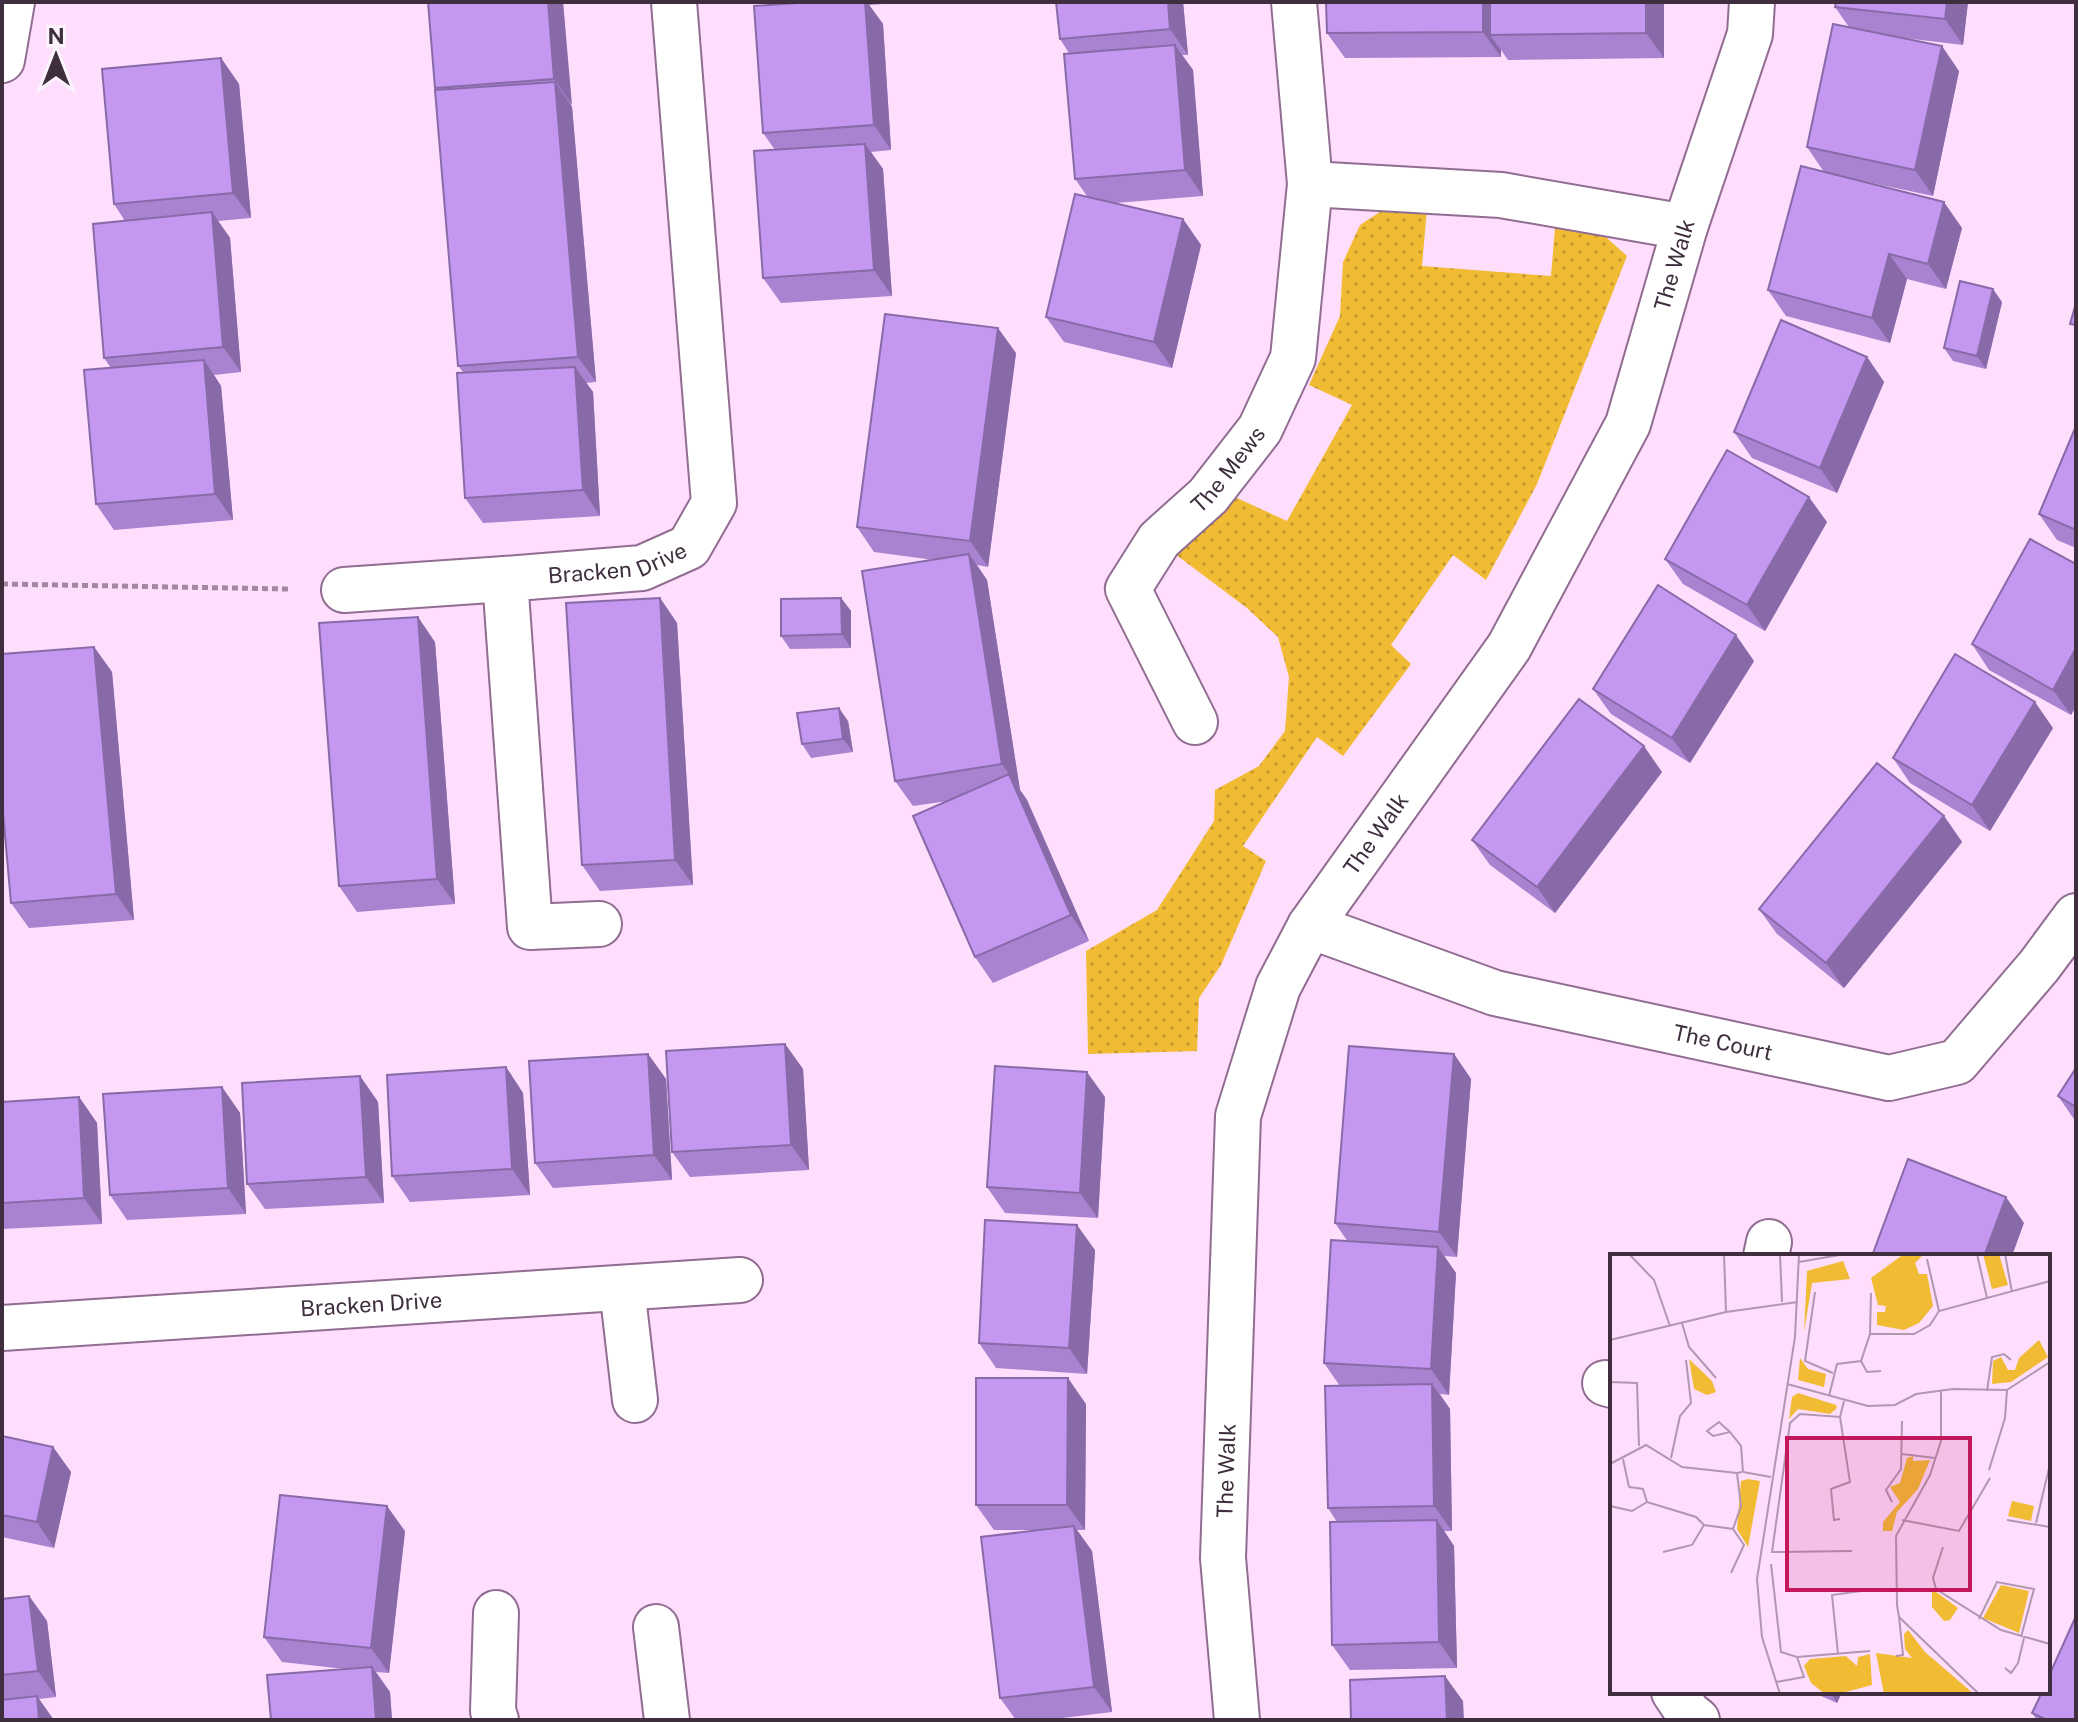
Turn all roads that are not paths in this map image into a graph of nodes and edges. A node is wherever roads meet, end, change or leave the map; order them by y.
1 (12, 2) edge
2 (674, 2) edge
3 (1294, 2) edge
4 (1752, 2) edge
5 (2, 60) edge
6 (1310, 184) junction
7 (1685, 227) junction
8 (505, 579) junction
9 (344, 590) road end
10 (1195, 722) dead end
11 (2076, 916) edge
12 (599, 924) dead end
13 (1310, 926) junction
14 (740, 1280) dead end
15 (622, 1288) junction
16 (2, 1328) edge
17 (635, 1400) dead end
18 (496, 1613) dead end
19 (656, 1627) dead end
20 (1675, 1694) edge
21 (496, 1720) edge
22 (667, 1720) edge
23 (1237, 1720) edge
24 (1697, 1720) edge

1 - 5 street
2 - 8 street, Bracken Drive
3 - 6 street, The Mews
4 - 7 street, The Walk
6 - 7 street
6 - 10 street, The Mews
7 - 13 street, The Walk
8 - 9 street, Bracken Drive
8 - 12 street
11 - 13 street, The Court
13 - 23 street, The Walk
14 - 15 street, Bracken Drive
15 - 16 street, Bracken Drive
15 - 17 street
18 - 21 street
19 - 22 street
20 - 24 street

